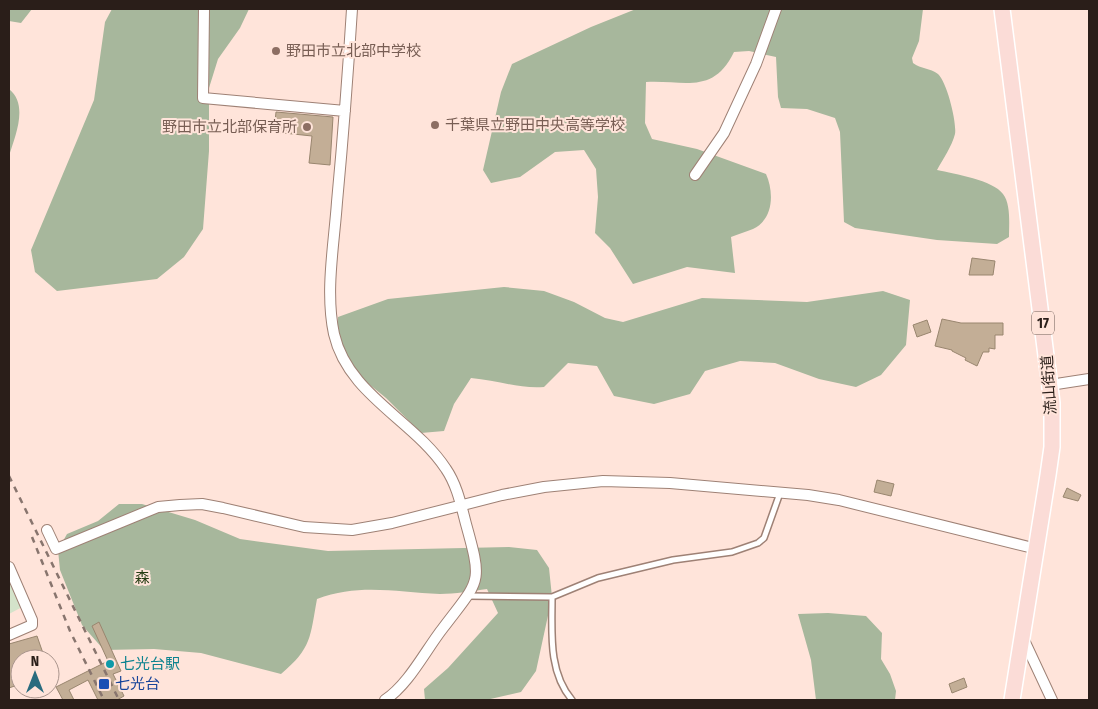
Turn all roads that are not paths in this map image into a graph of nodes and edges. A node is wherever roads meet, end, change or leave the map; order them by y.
1 (204, 9) edge
2 (352, 9) edge
3 (776, 9) edge
4 (1002, 9) edge
5 (345, 111) junction
6 (695, 175) dead end
7 (1089, 379) edge
8 (1050, 385) junction
9 (780, 493) junction
10 (461, 505) junction
11 (47, 530) dead end
12 (1037, 549) junction
13 (9, 568) edge
14 (468, 596) junction
15 (552, 597) junction
16 (9, 635) edge
17 (1022, 637) junction
18 (385, 700) edge
19 (572, 700) edge
20 (1012, 700) edge
21 (1052, 700) edge

1 - 5 street
2 - 5 street
3 - 6 street
4 - 8 main road, 流山街道 / 17
5 - 10 street
7 - 8 street
8 - 12 main road, 流山街道 / 17
9 - 10 street
9 - 12 street
9 - 15 lane
10 - 11 street
10 - 14 street
12 - 17 main road, 流山街道 / 17
13 - 16 street
14 - 15 lane
14 - 18 street
15 - 19 lane
17 - 20 main road, 流山街道 / 17
17 - 21 street

